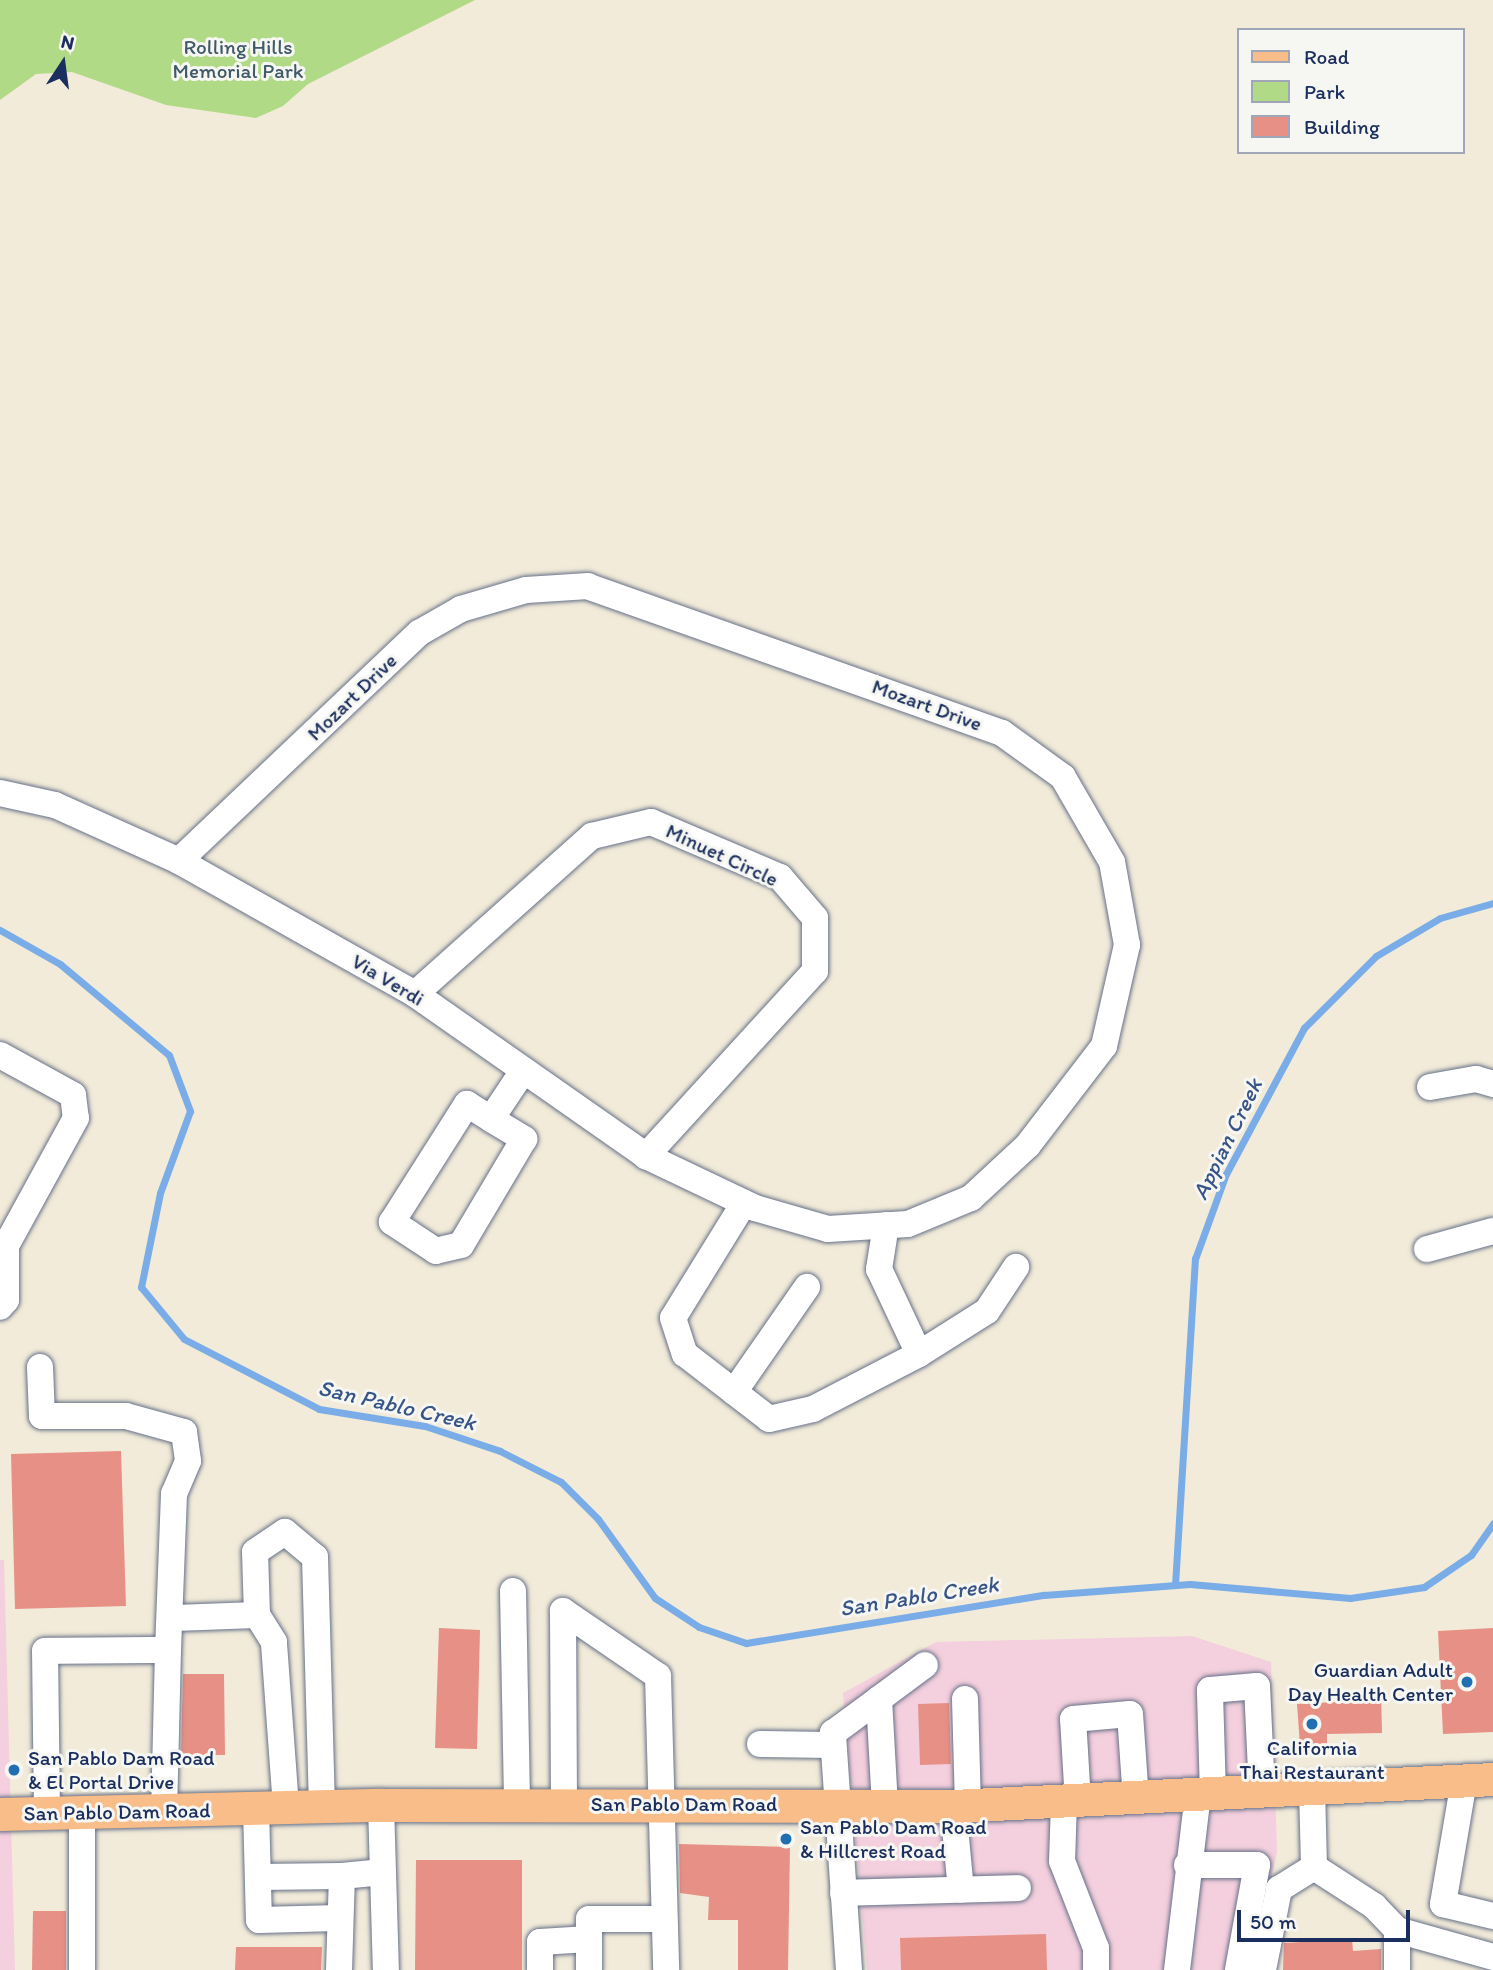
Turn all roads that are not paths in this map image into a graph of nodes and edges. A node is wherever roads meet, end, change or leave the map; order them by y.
1 (0, 793) edge
2 (179, 861) junction
3 (415, 994) junction
4 (0, 1055) edge
5 (523, 1070) junction
6 (1493, 1084) edge
7 (1430, 1087) dead end
8 (491, 1119) junction
9 (646, 1156) junction
10 (750, 1206) junction
11 (886, 1226) junction
12 (1493, 1231) edge
13 (3, 1244) edge
14 (1427, 1249) dead end
15 (1016, 1267) dead end
16 (807, 1287) dead end
17 (0, 1307) edge
18 (919, 1354) junction
19 (40, 1367) dead end
20 (734, 1391) junction
21 (513, 1591) dead end
22 (257, 1615) junction
23 (174, 1618) junction
24 (317, 1641) junction
25 (274, 1642) junction
26 (168, 1650) junction
27 (925, 1665) dead end
28 (879, 1699) junction
29 (965, 1699) dead end
30 (760, 1744) dead end
31 (833, 1745) junction
32 (1478, 1780) edge
33 (1312, 1788) junction
34 (1262, 1791) junction
35 (1206, 1795) junction
36 (1136, 1799) junction
37 (1071, 1802) junction
38 (517, 1804) junction
39 (564, 1804) junction
40 (660, 1804) junction
41 (381, 1805) junction
42 (838, 1805) junction
43 (885, 1805) junction
44 (322, 1806) junction
45 (960, 1806) junction
46 (271, 1808) junction
47 (164, 1811) junction
48 (47, 1813) junction
49 (82, 1813) junction
50 (0, 1814) edge
51 (1186, 1865) junction
52 (1314, 1867) junction
53 (383, 1872) junction
54 (258, 1877) junction
55 (342, 1877) junction
56 (1018, 1888) dead end
57 (961, 1890) junction
58 (843, 1893) junction
59 (1493, 1916) edge
60 (339, 1918) junction
61 (664, 1919) junction
62 (1397, 1930) junction
63 (589, 1939) junction
64 (1493, 1957) edge
65 (1183, 1969) edge
66 (82, 1970) edge
67 (338, 1970) edge
68 (386, 1970) edge
69 (540, 1970) edge
70 (589, 1970) edge
71 (666, 1970) edge
72 (849, 1970) edge
73 (1097, 1970) edge
74 (1238, 1970) edge
75 (1263, 1970) edge
76 (1397, 1970) edge

1 - 2 street, Via Verdi
2 - 3 street, Via Verdi
2 - 11 street, Mozart Drive
3 - 5 street, Via Verdi
3 - 9 street, Minuet Circle
4 - 13 street
5 - 8 street
5 - 9 street, Via Verdi
6 - 7 street
8 - 8 street
9 - 10 street, Via Verdi
10 - 11 street, Mozart Drive
10 - 20 street
11 - 18 street
12 - 14 street
13 - 17 street
15 - 18 street
16 - 20 street
18 - 20 street
19 - 23 street
21 - 38 street
22 - 23 street
22 - 24 street
22 - 25 street
23 - 26 street
24 - 25 street
24 - 44 street
25 - 46 street
26 - 47 street
26 - 48 street
27 - 28 street
28 - 31 street
28 - 43 street
29 - 45 street
30 - 31 street
31 - 42 street
32 - 33 main road, San Pablo Dam Road
32 - 59 street
33 - 34 main road, San Pablo Dam Road
33 - 52 street
34 - 35 main road, San Pablo Dam Road
34 - 35 street
35 - 36 main road, San Pablo Dam Road
35 - 51 street
36 - 37 main road, San Pablo Dam Road
36 - 37 street
37 - 45 main road, San Pablo Dam Road
37 - 73 street
38 - 39 main road, San Pablo Dam Road
38 - 41 main road, San Pablo Dam Road
39 - 40 main road, San Pablo Dam Road
39 - 40 street
40 - 42 main road, San Pablo Dam Road
40 - 61 street
41 - 44 main road, San Pablo Dam Road
41 - 53 street
42 - 43 main road, San Pablo Dam Road
42 - 58 street
43 - 45 main road, San Pablo Dam Road
44 - 46 main road, San Pablo Dam Road
45 - 57 street
46 - 47 main road, San Pablo Dam Road
46 - 54 street
47 - 49 main road, San Pablo Dam Road
48 - 49 main road, San Pablo Dam Road
48 - 50 main road, San Pablo Dam Road
49 - 66 street
51 - 65 street
51 - 74 street
52 - 62 street
52 - 75 street
53 - 55 street
53 - 68 street
54 - 55 street
54 - 60 street
55 - 60 street
56 - 57 street
57 - 58 street
58 - 72 street
60 - 67 street
61 - 63 street
61 - 71 street
62 - 64 street
62 - 76 street
63 - 69 street
63 - 70 street

